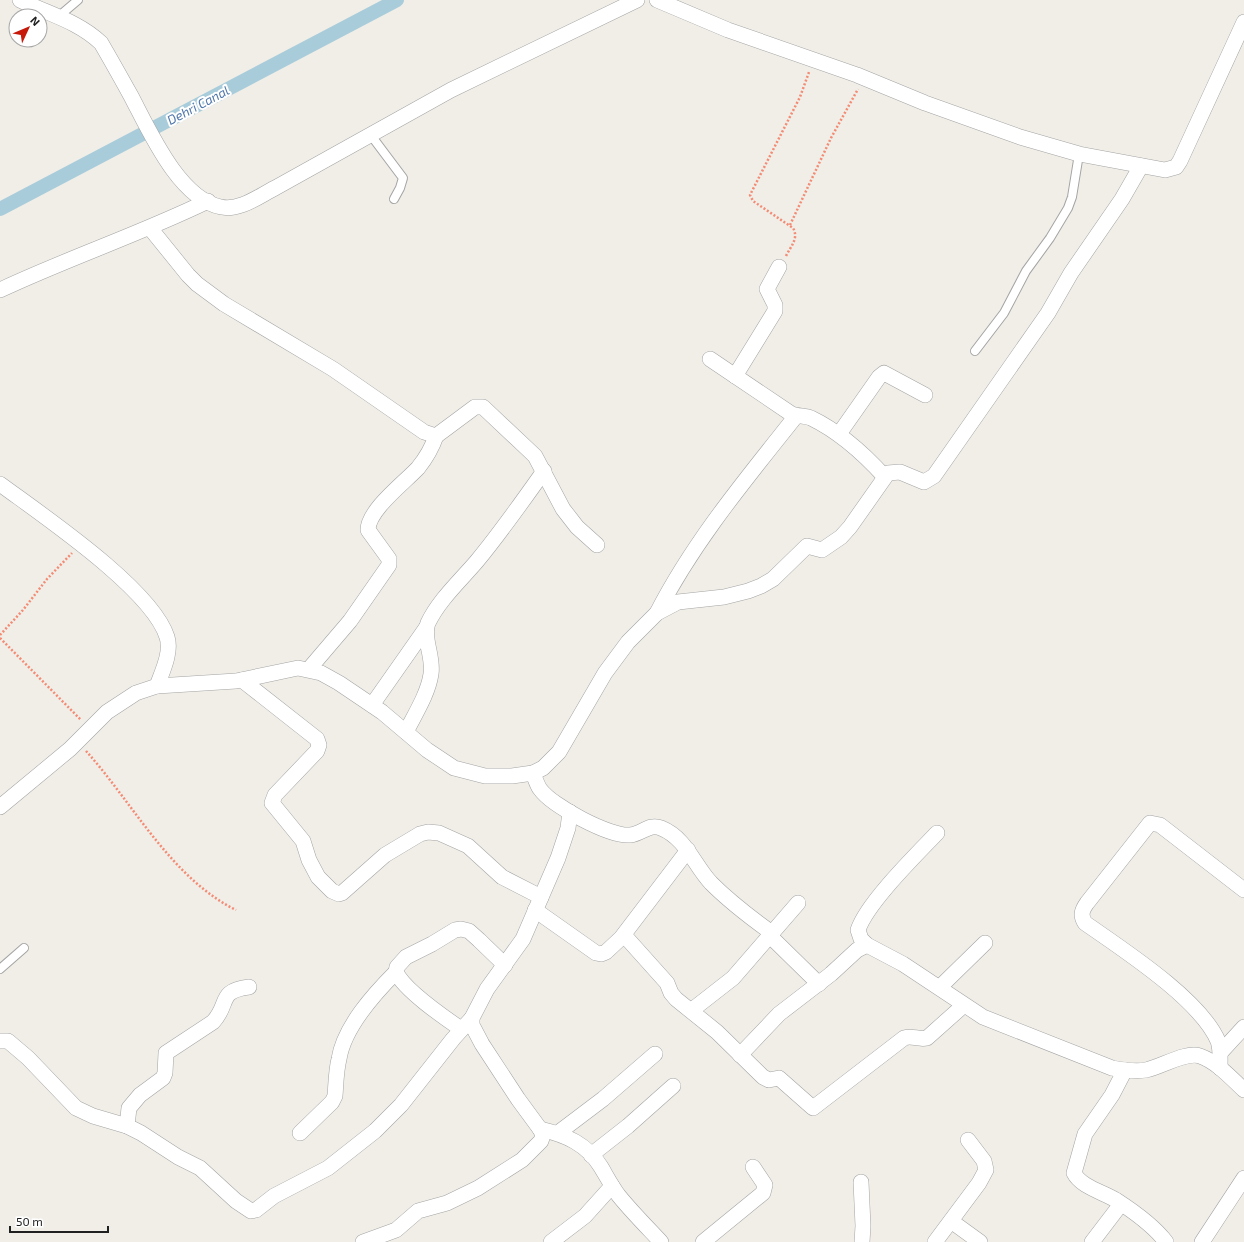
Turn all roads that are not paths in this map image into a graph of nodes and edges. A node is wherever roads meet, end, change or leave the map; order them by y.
1 (20, 0) edge
2 (78, 0) edge
3 (637, 0) edge
4 (657, 0) edge
5 (58, 17) junction
6 (1244, 22) edge
7 (370, 134) junction
8 (1078, 154) junction
9 (1141, 166) junction
10 (394, 199) dead end
11 (208, 201) junction
12 (150, 228) junction
13 (779, 267) road end
14 (0, 290) edge
15 (975, 351) dead end
16 (710, 359) dead end
17 (735, 376) junction
18 (925, 396) dead end
19 (796, 416) junction
20 (839, 434) junction
21 (436, 436) junction
22 (544, 471) junction
23 (884, 476) junction
24 (0, 484) edge
25 (597, 545) dead end
26 (657, 613) junction
27 (426, 628) junction
28 (309, 669) junction
29 (242, 680) junction
30 (157, 686) junction
31 (372, 705) junction
32 (406, 732) junction
33 (533, 773) junction
34 (0, 807) edge
35 (570, 812) junction
36 (937, 833) dead end
37 (688, 850) junction
38 (1244, 890) edge
39 (538, 903) junction
40 (798, 903) dead end
41 (624, 935) junction
42 (771, 935) junction
43 (985, 943) dead end
44 (867, 945) junction
45 (24, 948) dead end
46 (505, 965) junction
47 (0, 969) edge
48 (396, 972) junction
49 (818, 984) junction
50 (249, 987) dead end
51 (940, 987) junction
52 (964, 1005) junction
53 (692, 1010) junction
54 (472, 1018) junction
55 (1244, 1027) edge
56 (461, 1029) junction
57 (0, 1041) edge
58 (1221, 1052) junction
59 (655, 1054) dead end
60 (740, 1055) junction
61 (1220, 1068) junction
62 (1125, 1070) junction
63 (673, 1086) dead end
64 (1244, 1090) edge
65 (127, 1126) junction
66 (540, 1129) junction
67 (300, 1133) dead end
68 (558, 1133) junction
69 (968, 1140) dead end
70 (591, 1155) junction
71 (752, 1166) dead end
72 (1244, 1178) edge
73 (861, 1182) dead end
74 (612, 1186) junction
75 (1121, 1204) junction
76 (951, 1221) junction
77 (556, 1240) edge
78 (363, 1242) edge
79 (661, 1242) edge
80 (703, 1242) edge
81 (862, 1242) edge
82 (935, 1242) edge
83 (980, 1242) edge
84 (1092, 1242) edge
85 (1166, 1242) edge
86 (1202, 1242) edge

1 - 5 street
2 - 5 lane
3 - 7 street
4 - 8 street
5 - 11 street
6 - 9 street
7 - 10 lane
7 - 11 street
8 - 9 street
8 - 15 lane
9 - 23 street
11 - 12 street
12 - 14 street
12 - 21 street
13 - 17 street
16 - 17 street
17 - 19 street
18 - 20 street
19 - 20 street
19 - 26 street
20 - 23 street
21 - 22 street
21 - 28 street
22 - 25 street
22 - 27 street
23 - 26 street
24 - 30 street
26 - 33 street
27 - 31 street
27 - 32 street
28 - 29 street
28 - 31 street
29 - 30 street
29 - 39 street
30 - 34 street
31 - 32 street
32 - 33 street
33 - 35 street
35 - 37 street
35 - 39 street
36 - 44 street
37 - 41 street
37 - 42 street
38 - 58 street
39 - 41 street
39 - 46 street
40 - 42 street
41 - 53 street
42 - 49 street
42 - 53 street
43 - 51 street
44 - 49 street
44 - 51 street
45 - 47 lane
46 - 48 street
46 - 54 street
48 - 56 street
48 - 67 street
49 - 60 street
50 - 65 street
51 - 52 street
52 - 60 street
52 - 62 street
53 - 60 street
54 - 56 street
54 - 66 street
55 - 58 street
56 - 65 street
57 - 65 street
58 - 61 street
59 - 68 street
61 - 62 street
61 - 64 street
62 - 75 street
63 - 70 street
66 - 68 street
66 - 78 street
68 - 70 street
69 - 76 street
70 - 74 street
71 - 80 street
72 - 86 street
73 - 81 street
74 - 77 street
74 - 79 street
75 - 84 street
75 - 85 street
76 - 82 street
76 - 83 street

